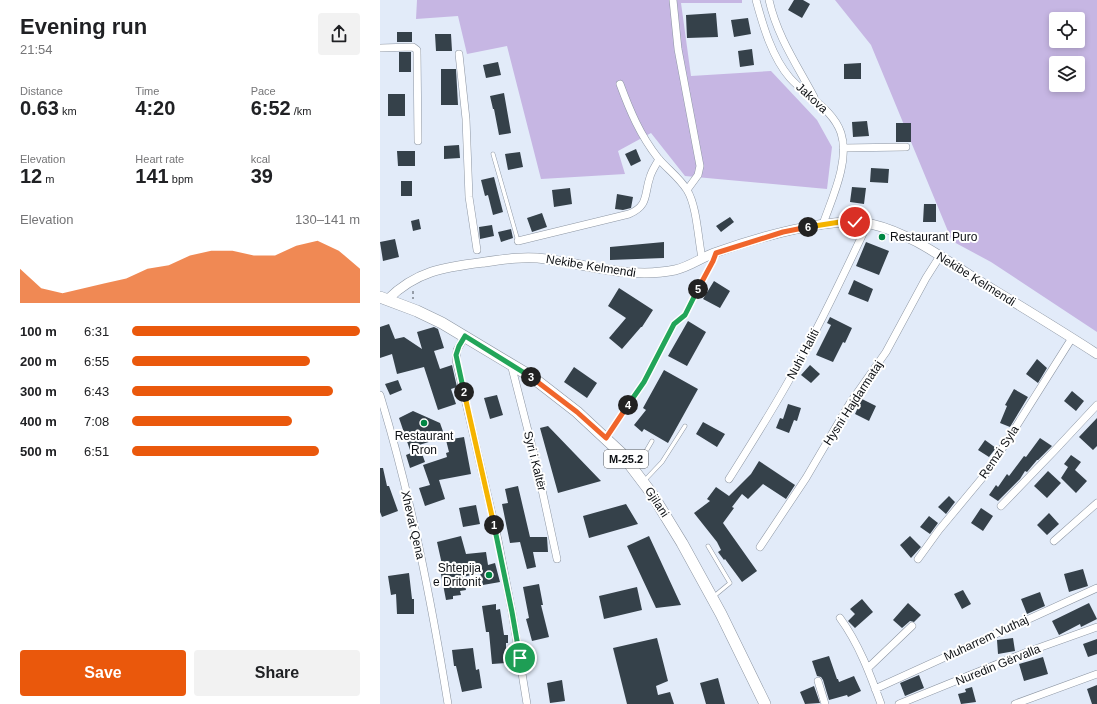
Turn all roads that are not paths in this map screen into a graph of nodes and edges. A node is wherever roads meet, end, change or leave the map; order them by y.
1 (672, 0) edge
2 (756, 0) edge
3 (769, 0) edge
4 (380, 48) edge
5 (459, 54) dead end
6 (620, 84) dead end
7 (815, 100) junction
8 (418, 141) dead end
9 (906, 147) dead end
10 (843, 148) junction
11 (493, 154) dead end
12 (659, 159) junction
13 (687, 190) junction
14 (868, 223) junction
15 (823, 224) junction
16 (518, 241) joint
17 (477, 250) dead end
18 (716, 253) junction
19 (940, 256) junction
20 (702, 258) junction
21 (384, 298) edge
22 (465, 336) junction
23 (1072, 338) junction
24 (1097, 354) edge
25 (511, 364) junction
26 (380, 395) edge
27 (1097, 405) edge
28 (685, 426) dead end
29 (606, 438) junction
30 (652, 441) dead end
31 (632, 466) junction
32 (729, 480) dead end
33 (643, 481) junction
34 (1097, 503) edge
35 (1001, 506) dead end
36 (1054, 541) dead end
37 (708, 546) dead end
38 (760, 547) dead end
39 (557, 559) dead end
40 (918, 559) dead end
41 (1097, 588) edge
42 (712, 598) junction
43 (840, 618) dead end
44 (912, 626) dead end
45 (1097, 627) edge
46 (868, 668) junction
47 (1097, 674) edge
48 (818, 681) dead end
49 (876, 689) junction
50 (448, 704) edge
51 (527, 704) edge
52 (765, 704) edge
53 (825, 704) edge
54 (881, 704) edge
55 (899, 704) edge
56 (1015, 704) edge

1 - 13 street
2 - 7 street, Jakova
3 - 7 street
4 - 8 street
5 - 17 street
6 - 12 street
7 - 10 street, Jakova
9 - 10 street
10 - 15 street, Jakova
11 - 16 lane
12 - 13 street
12 - 16 street
13 - 20 street
14 - 15 street, Nekibe Kelmendi
14 - 19 street, Nekibe Kelmendi
14 - 32 street, Nuhi Haliti
15 - 18 street, Nekibe Kelmendi
18 - 20 street, Nekibe Kelmendi
18 - 29 lane
19 - 23 street, Nekibe Kelmendi
19 - 38 street, Hysni Hajdarmataj
20 - 21 street, Nekibe Kelmendi
21 - 22 main road, Gjilani / M-25.2
22 - 25 main road, Gjilani / M-25.2
22 - 51 street
23 - 24 street, Nekibe Kelmendi
23 - 40 street, Remzi Syla
25 - 29 main road, Gjilani / M-25.2
25 - 39 street, Syri i Kaltër
26 - 50 street, Xhevat Qena
27 - 35 street
28 - 33 lane
29 - 31 main road, Gjilani / M-25.2
30 - 31 lane
31 - 33 main road, Gjilani / M-25.2
33 - 42 main road, Gjilani / M-25.2
34 - 36 street
37 - 42 lane
41 - 49 street, Muharrem Vuthaj
42 - 52 main road, Gjilani / M-25.2
43 - 46 street
44 - 46 street
45 - 55 street, Nuredin Gërvalla
46 - 49 street
47 - 56 street
48 - 53 street
49 - 54 street

